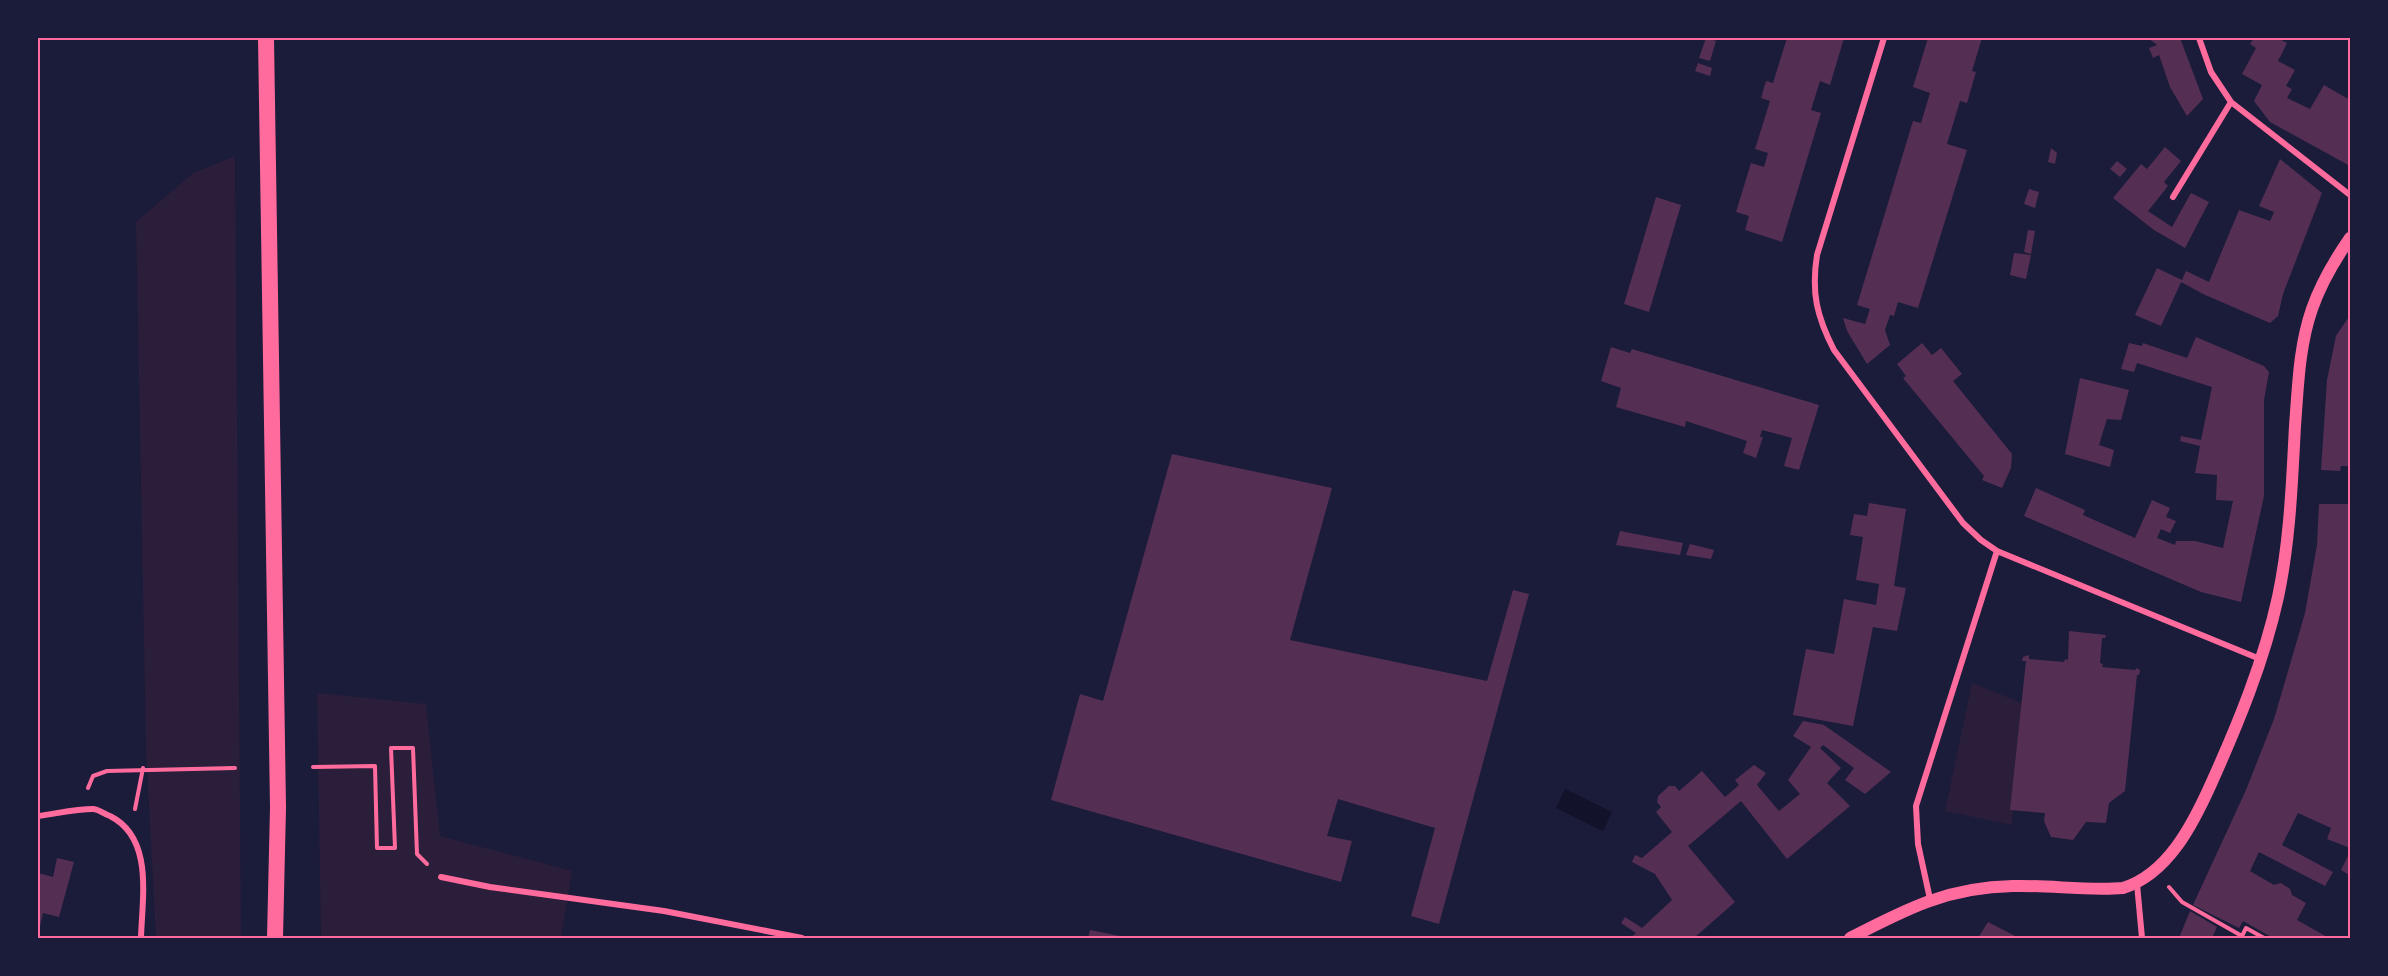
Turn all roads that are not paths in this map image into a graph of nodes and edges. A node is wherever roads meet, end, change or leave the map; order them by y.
1 (266, 38) edge
2 (1884, 38) edge
3 (2199, 38) edge
4 (2231, 102) junction
5 (2350, 195) edge
6 (2174, 197) dead end
7 (2350, 238) edge
8 (1997, 551) junction
9 (2260, 659) junction
10 (278, 807) junction
11 (38, 816) edge
12 (441, 877) road end
13 (2138, 884) junction
14 (1930, 899) junction
15 (141, 939) edge
16 (275, 939) edge
17 (285, 939) edge
18 (802, 939) edge
19 (1850, 939) edge
20 (2142, 939) edge

1 - 10 highway
2 - 8 street
3 - 4 street
4 - 5 street
4 - 6 street
7 - 9 main road
8 - 9 street
8 - 14 street
9 - 13 main road
10 - 16 highway
10 - 17 highway
11 - 15 street
12 - 18 street
13 - 14 main road
13 - 20 street
14 - 19 main road

